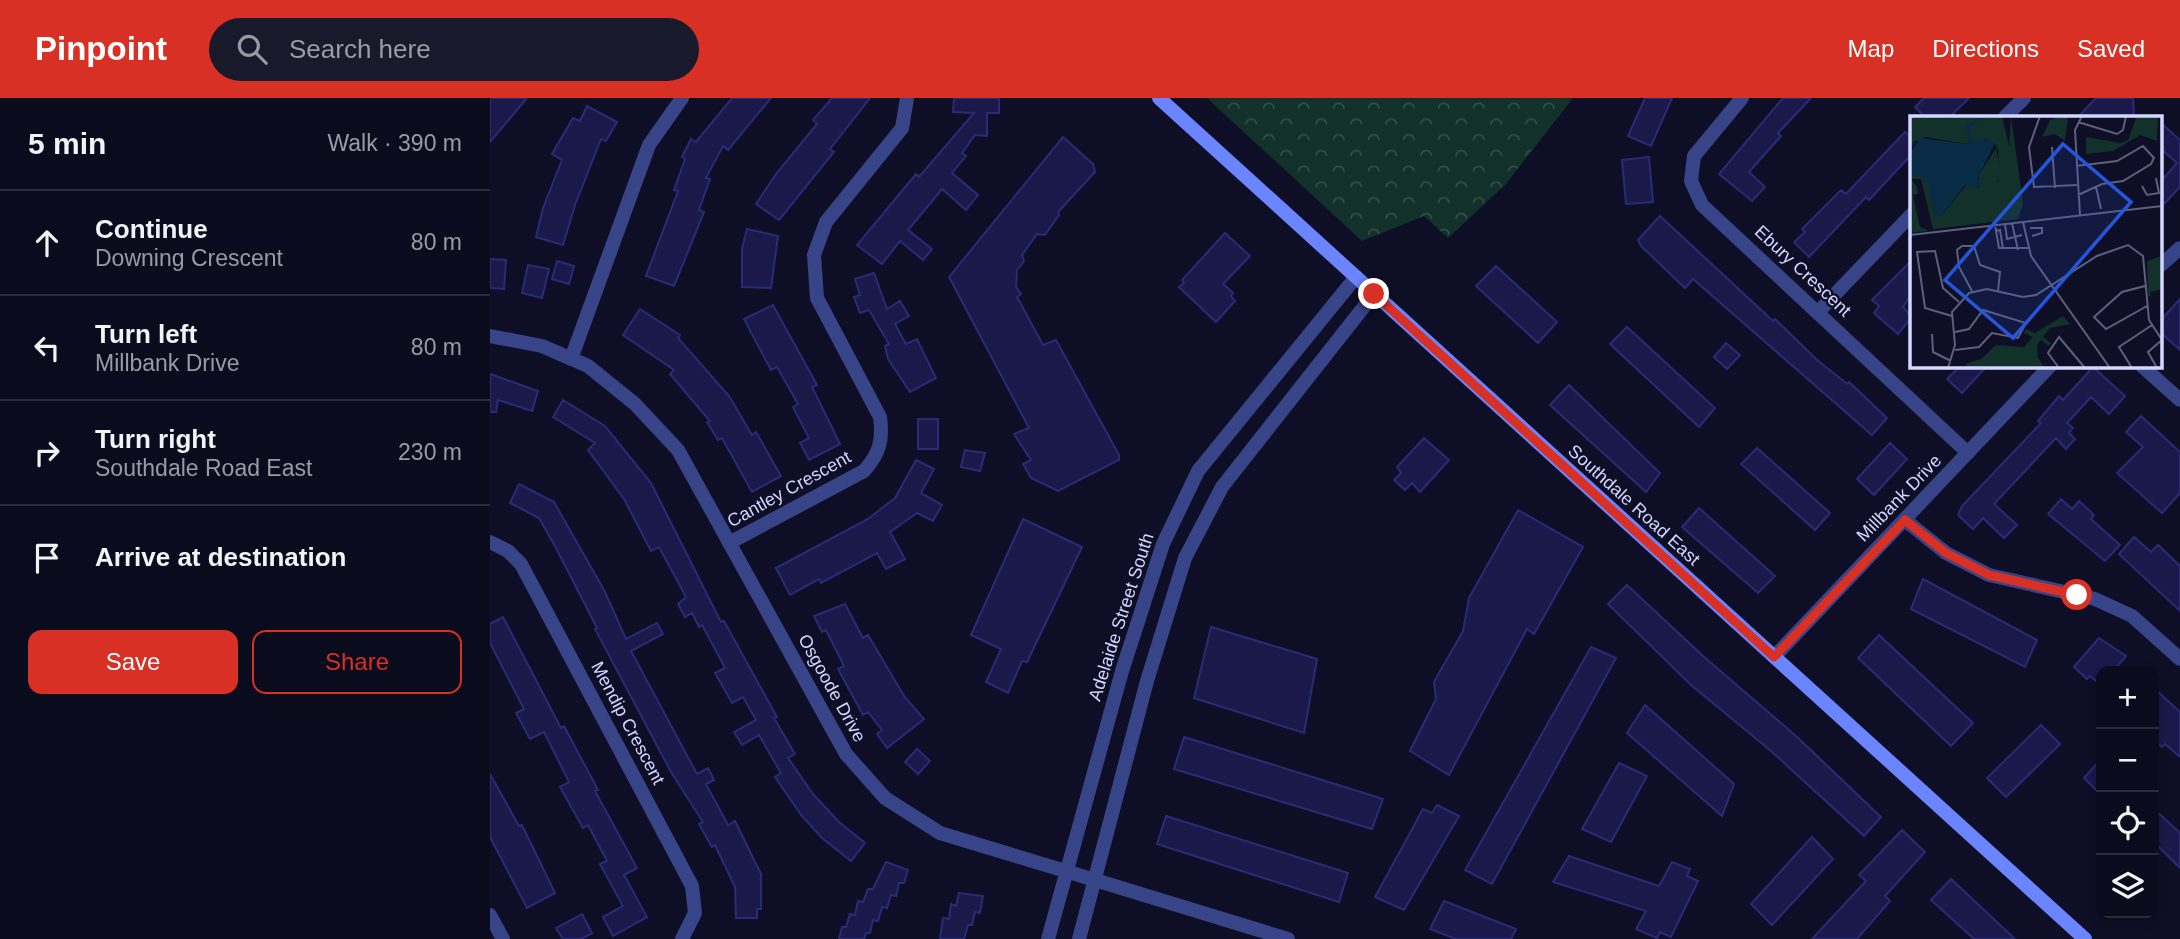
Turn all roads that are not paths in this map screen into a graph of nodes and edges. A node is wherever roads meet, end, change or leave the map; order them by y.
1 (682, 98) edge
2 (907, 98) edge
3 (1159, 98) edge
4 (1742, 98) edge
5 (2024, 98) edge
6 (2006, 116) edge
7 (1910, 216) edge
8 (2180, 248) edge
9 (2162, 264) edge
10 (1356, 277) junction
11 (1374, 294) junction
12 (1818, 311) junction
13 (490, 336) edge
14 (571, 359) junction
15 (2048, 368) edge
16 (2144, 368) edge
17 (2180, 400) edge
18 (1968, 453) junction
19 (1905, 520) junction
20 (490, 542) edge
21 (729, 543) junction
22 (1774, 657) junction
23 (2180, 659) edge
24 (1066, 872) junction
25 (1095, 880) junction
26 (490, 915) edge
27 (503, 939) edge
28 (682, 939) edge
29 (1048, 939) edge
30 (1079, 939) edge
31 (1288, 939) edge
32 (2085, 939) edge

1 - 14 street
2 - 21 street, Cantley Crescent
3 - 10 main road, Southdale Road East
4 - 12 street, Ebury Crescent
5 - 6 street
7 - 12 street
8 - 9 street
10 - 11 main road, Southdale Road East
10 - 24 street, Adelaide Street South
11 - 22 main road, Southdale Road East
11 - 25 street
12 - 18 street, Ebury Crescent
13 - 14 street, Osgoode Drive
14 - 21 street, Osgoode Drive
15 - 18 street, Millbank Drive
16 - 17 street
18 - 19 street, Millbank Drive
19 - 22 street, Millbank Drive
19 - 23 street
20 - 28 street, Mendip Crescent
21 - 24 street, Osgoode Drive
22 - 32 main road, Southdale Road East
24 - 25 street, Osgoode Drive
24 - 29 street, Adelaide Street South
25 - 30 street
25 - 31 street, Osgoode Drive
26 - 27 street

